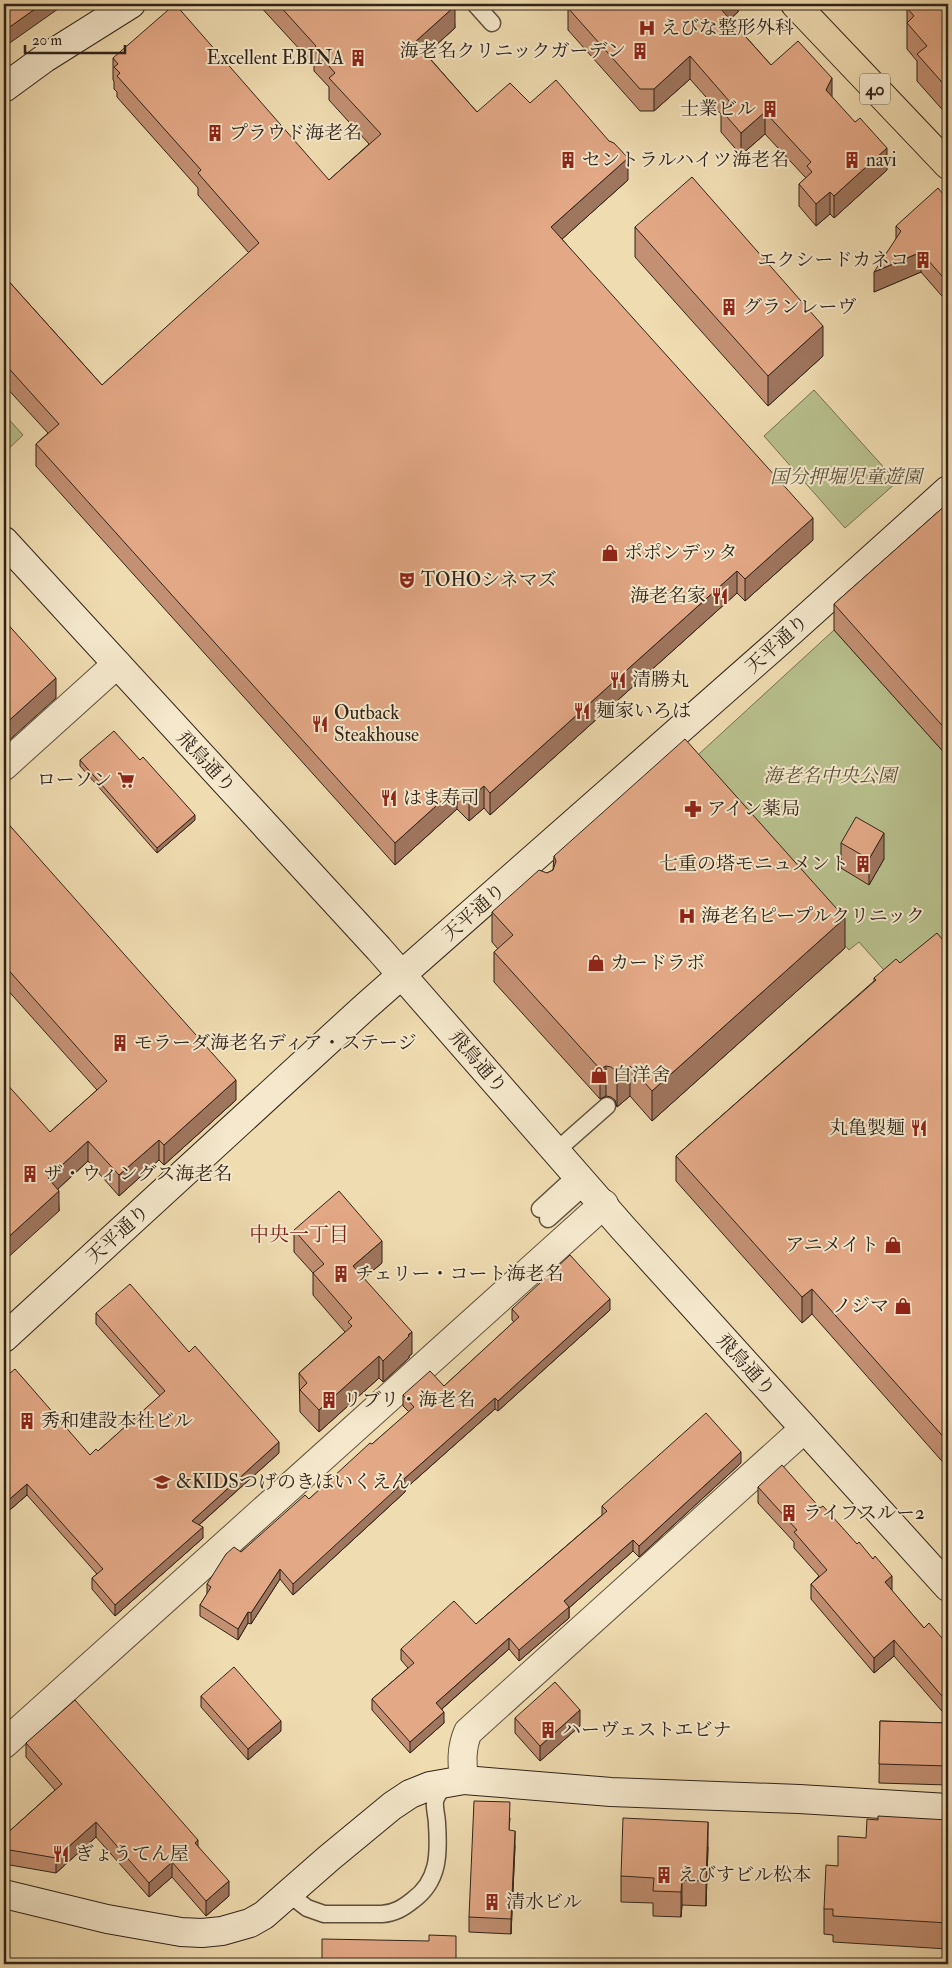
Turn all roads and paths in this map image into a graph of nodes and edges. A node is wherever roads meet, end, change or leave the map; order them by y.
1 (475, 4) edge
2 (795, 4) edge
3 (117, 7) edge
4 (492, 23) dead end
5 (4, 88) edge
6 (948, 165) edge
7 (948, 490) edge
8 (4, 541) edge
9 (117, 664) junction
10 (4, 766) edge
11 (402, 975) junction
12 (607, 1106) edge
13 (556, 1151) junction
14 (589, 1188) junction
15 (544, 1214) dead end
16 (4, 1338) edge
17 (804, 1428) junction
18 (948, 1587) edge
19 (4, 1744) edge
20 (456, 1781) junction
21 (948, 1808) edge
22 (4, 1894) edge
23 (289, 1894) junction

1 - 4 lane
2 - 6 main road, 40
3 - 5 street
7 - 11 street, 天平通り
8 - 9 street, 飛鳥通り
9 - 10 street
9 - 11 street, 飛鳥通り
11 - 13 street, 飛鳥通り
11 - 16 street, 天平通り
12 - 13 lane
13 - 14 street, 飛鳥通り
14 - 15 lane
14 - 17 street, 飛鳥通り
14 - 19 street
17 - 18 street, 飛鳥通り
17 - 20 street
20 - 21 street
20 - 23 street
20 - 23 lane
22 - 23 street

